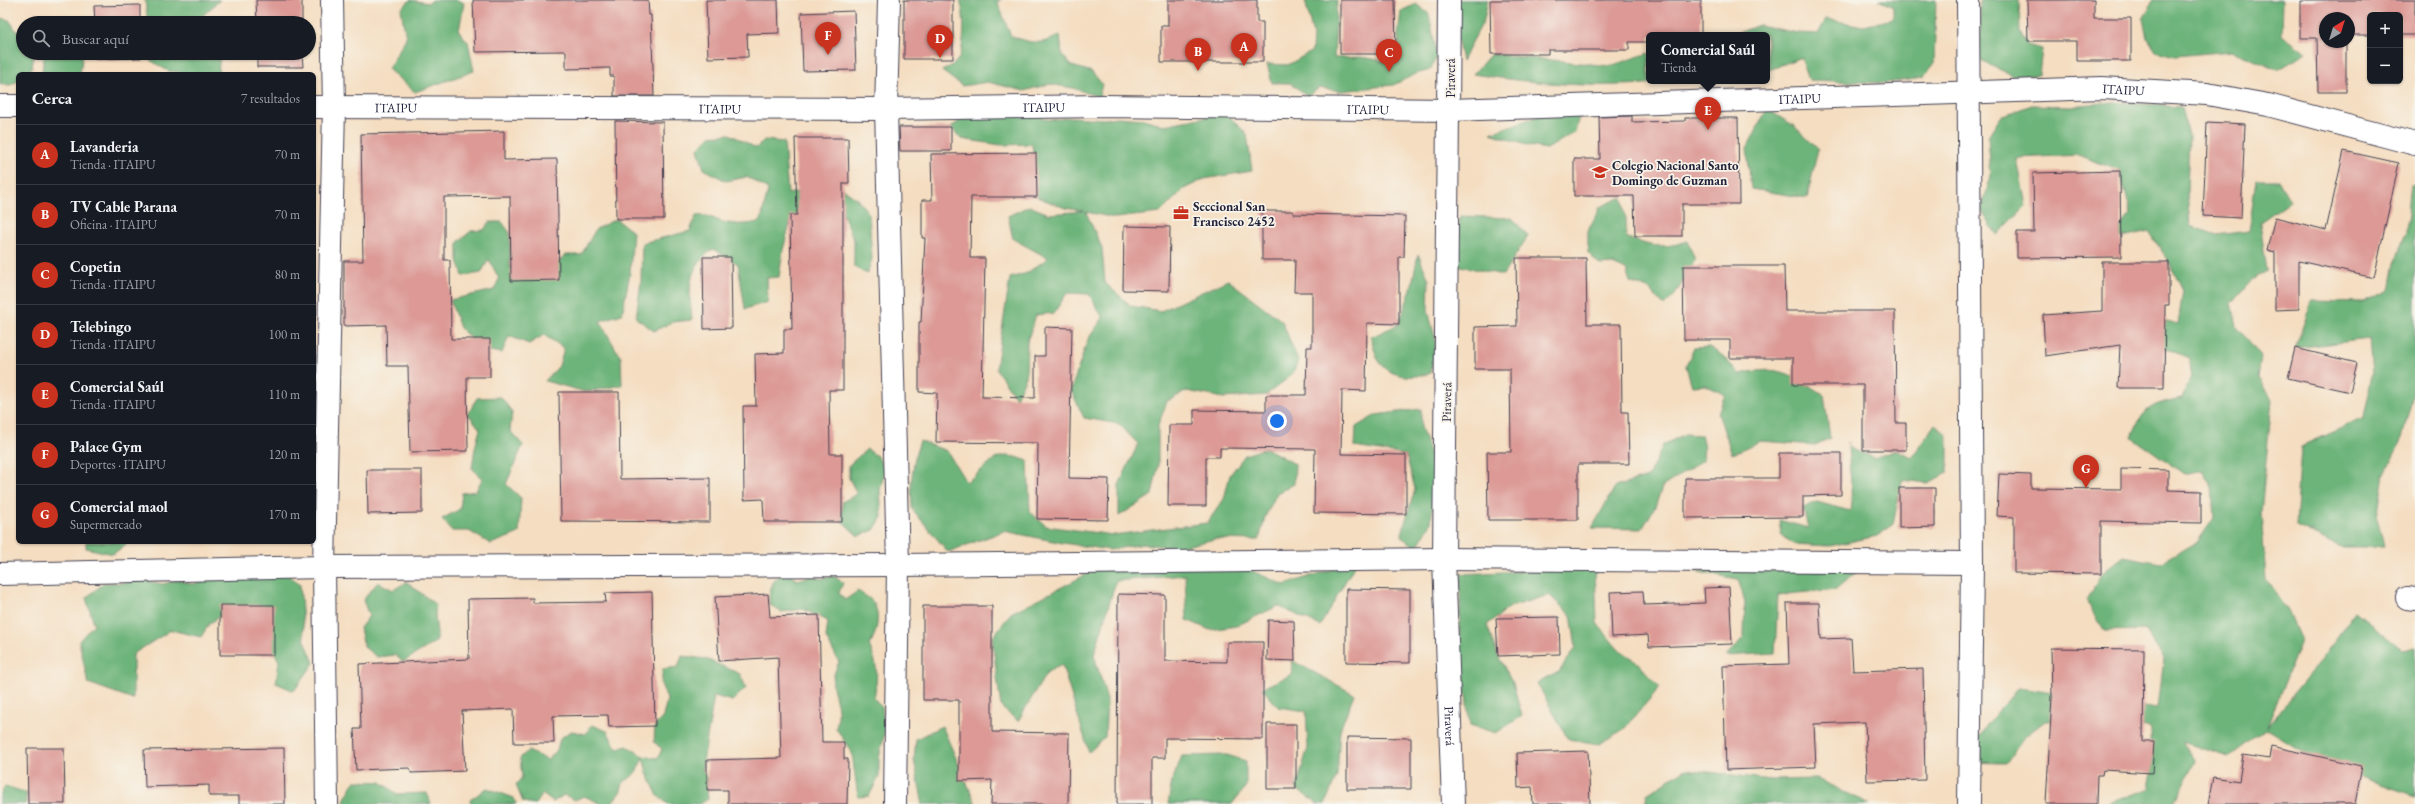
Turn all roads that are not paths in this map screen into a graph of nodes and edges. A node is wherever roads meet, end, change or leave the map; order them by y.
1 (332, 0) edge
2 (889, 0) edge
3 (1449, 0) edge
4 (1968, 0) edge
5 (1970, 93) junction
6 (0, 106) edge
7 (16, 106) edge
8 (324, 107) edge
9 (886, 109) junction
10 (1450, 110) junction
11 (2415, 144) edge
12 (1444, 559) junction
13 (1972, 563) junction
14 (898, 565) junction
15 (324, 567) junction
16 (0, 574) edge
17 (327, 804) edge
18 (895, 804) edge
19 (1453, 804) edge
20 (1969, 804) edge

1 - 8 street
2 - 9 street
3 - 10 street, Piraverá
4 - 5 street
5 - 10 street, ITAIPU
5 - 11 street, ITAIPU
5 - 13 street
6 - 7 street
8 - 9 street, ITAIPU
8 - 15 street
9 - 10 street, ITAIPU
9 - 14 street
10 - 12 street, Piraverá
12 - 13 street
12 - 14 street
12 - 19 street, Piraverá
13 - 20 street
14 - 15 street
14 - 18 street
15 - 16 street
15 - 17 street

